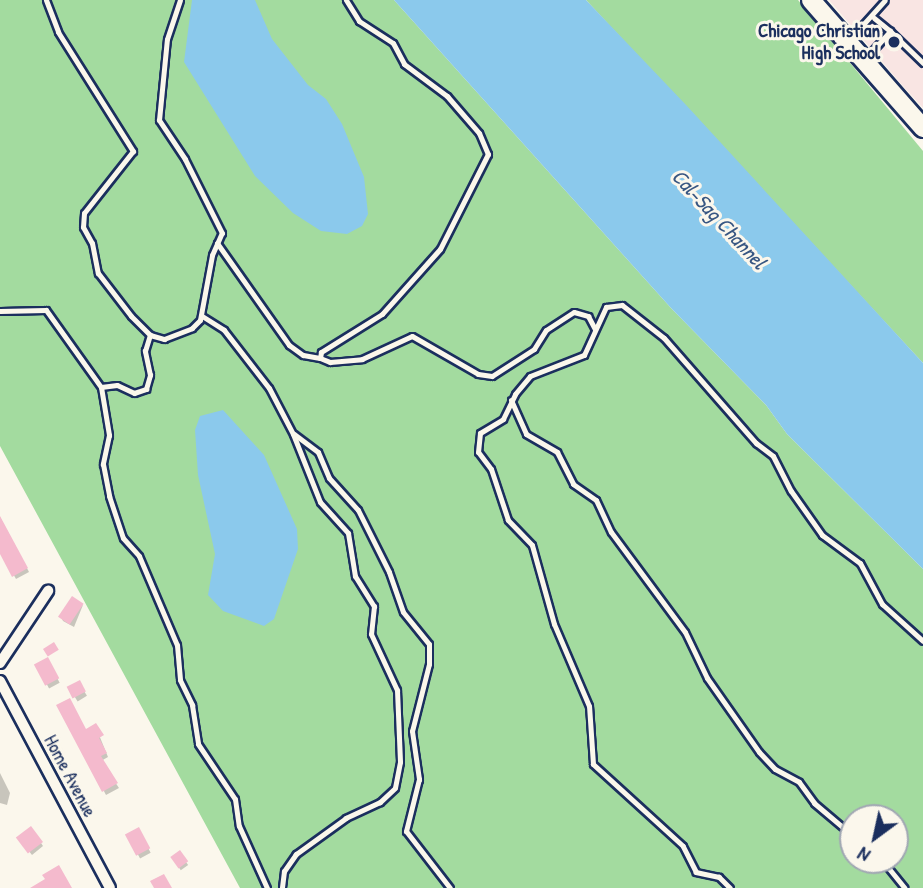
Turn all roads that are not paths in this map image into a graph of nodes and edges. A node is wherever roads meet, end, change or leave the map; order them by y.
1 (46, 0) edge
2 (180, 0) edge
3 (346, 0) edge
4 (811, 0) edge
5 (885, 0) edge
6 (874, 18) junction
7 (890, 31) junction
8 (847, 43) junction
9 (862, 61) junction
10 (923, 63) edge
11 (923, 128) edge
12 (217, 243) junction
13 (0, 312) edge
14 (202, 316) junction
15 (595, 329) junction
16 (150, 335) junction
17 (320, 358) junction
18 (101, 387) junction
19 (511, 400) junction
20 (293, 434) junction
21 (48, 591) dead end
22 (923, 641) edge
23 (0, 663) edge
24 (0, 681) edge
25 (839, 824) edge
26 (894, 874) edge
27 (110, 888) edge
28 (267, 888) edge
29 (282, 888) edge
30 (450, 888) edge
31 (730, 888) edge
32 (905, 888) edge

1 - 16 lane
2 - 12 lane
3 - 17 lane
4 - 8 main road
5 - 6 lane
6 - 7 lane
6 - 8 lane
7 - 9 lane
7 - 10 lane
8 - 9 main road
9 - 11 main road
12 - 14 lane
12 - 17 lane
13 - 18 lane
14 - 16 lane
14 - 20 lane
15 - 17 lane
15 - 19 lane
15 - 22 lane
16 - 18 lane
18 - 28 lane
19 - 25 lane
19 - 31 lane
20 - 29 lane
20 - 30 lane
21 - 23 street
24 - 27 street, Home Avenue
26 - 32 lane

